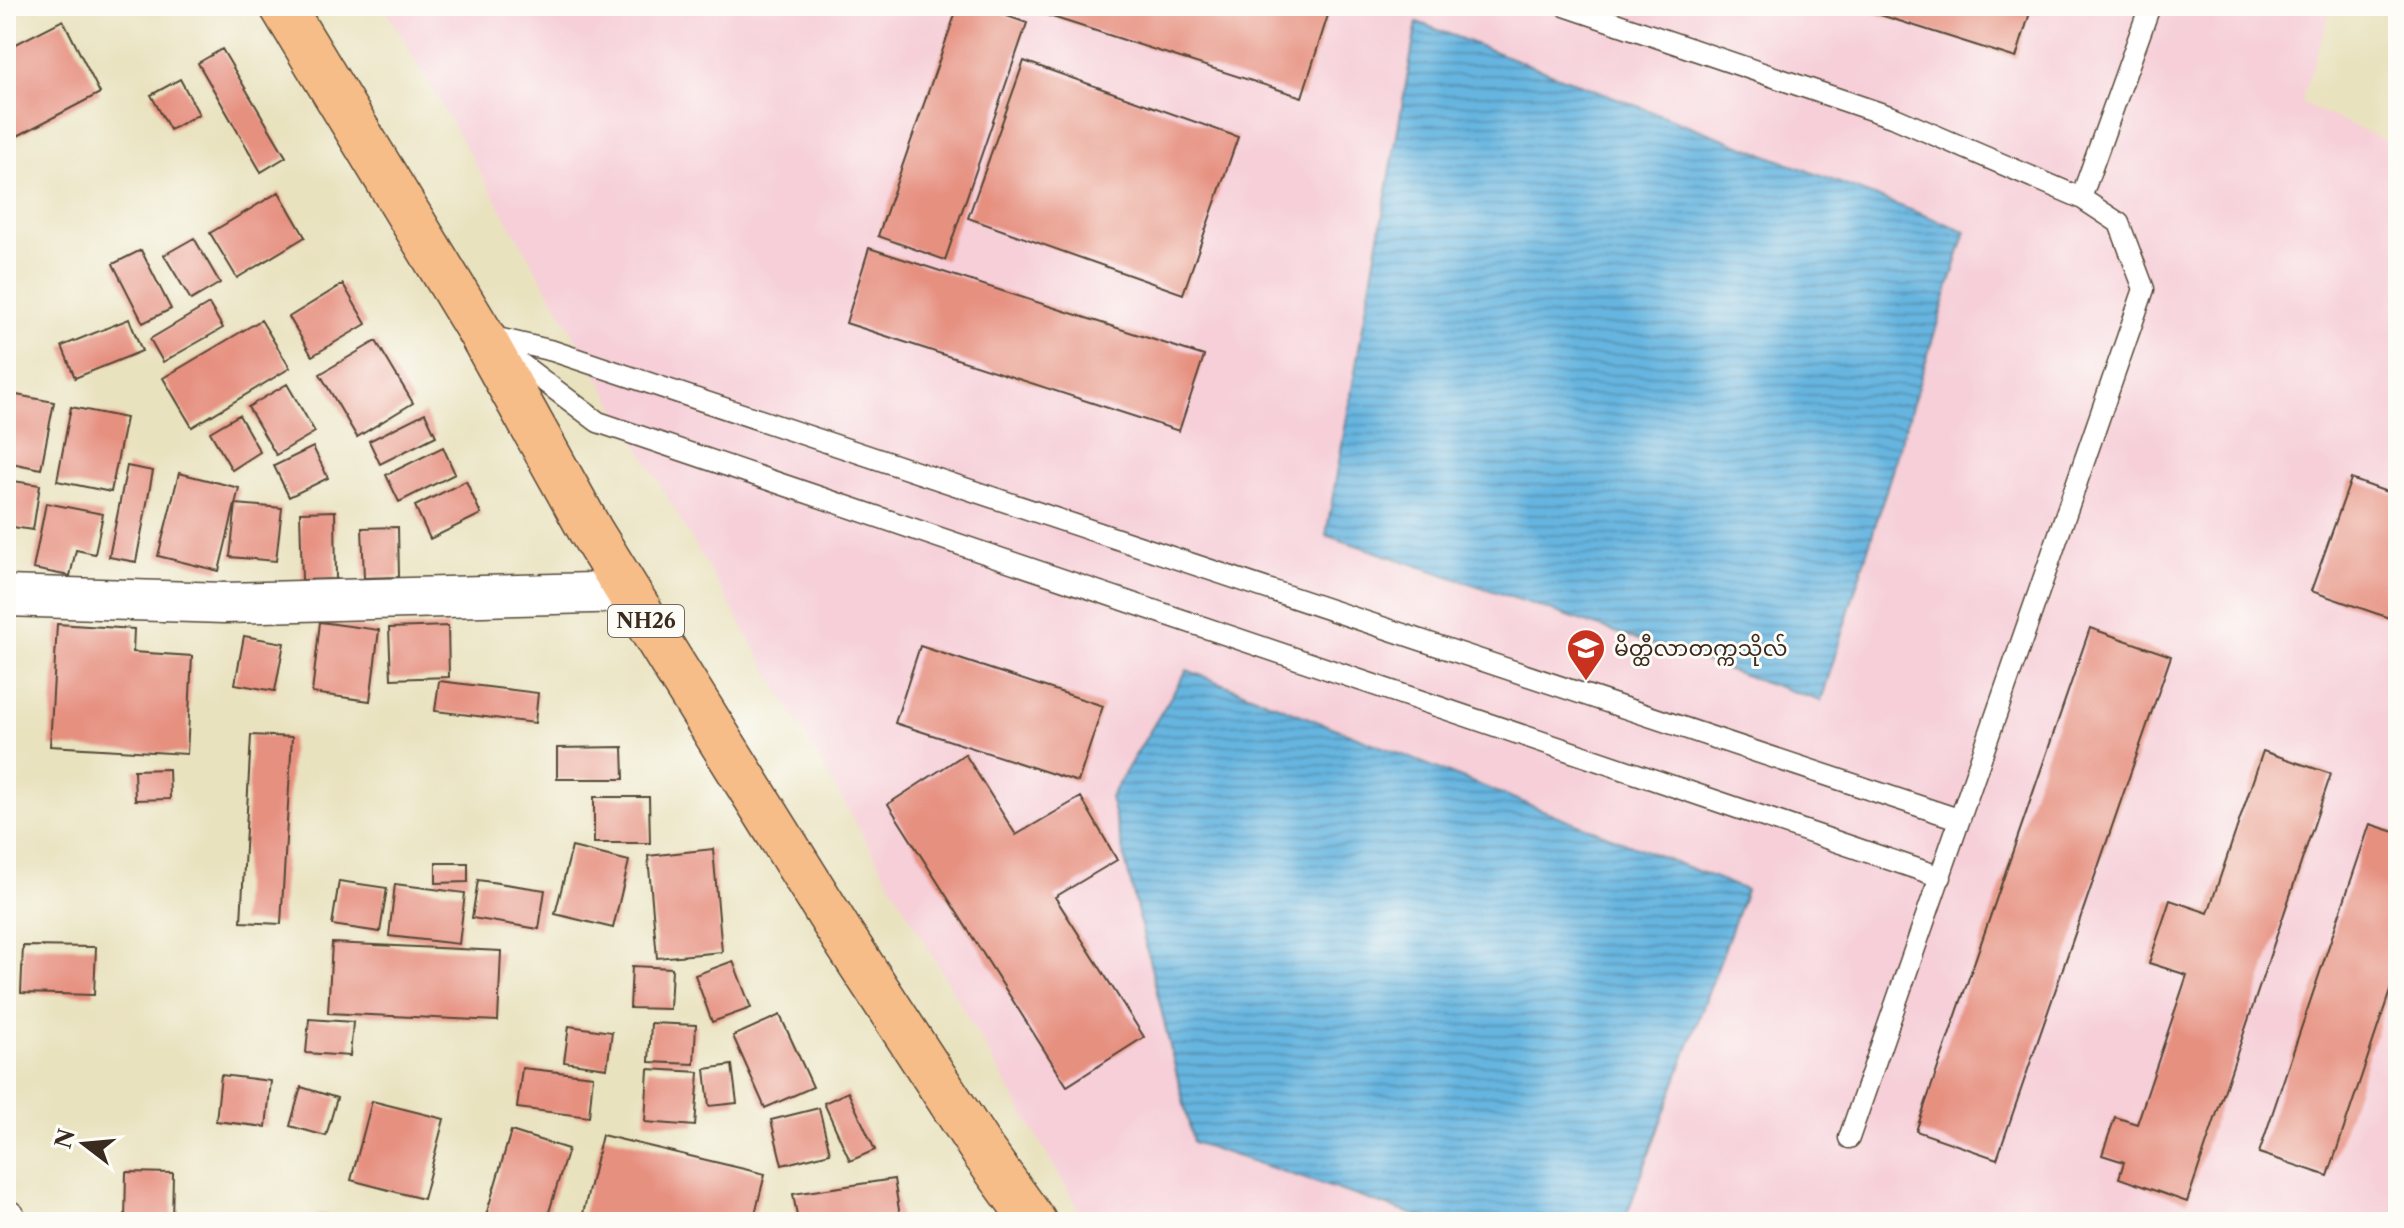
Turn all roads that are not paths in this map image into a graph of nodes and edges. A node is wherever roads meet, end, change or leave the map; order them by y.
1 (282, 6) edge
2 (1565, 6) edge
3 (2150, 6) edge
4 (2081, 198) junction
5 (481, 334) junction
6 (629, 592) junction
7 (6, 596) edge
8 (1958, 819) junction
9 (1941, 877) junction
10 (1849, 1138) dead end
11 (1034, 1222) edge

1 - 5 highway, NH26
2 - 4 lane
3 - 4 lane
4 - 8 lane
5 - 6 highway, NH26
5 - 8 lane
5 - 9 lane
6 - 7 street
6 - 11 highway, NH26
8 - 9 lane
9 - 10 lane

